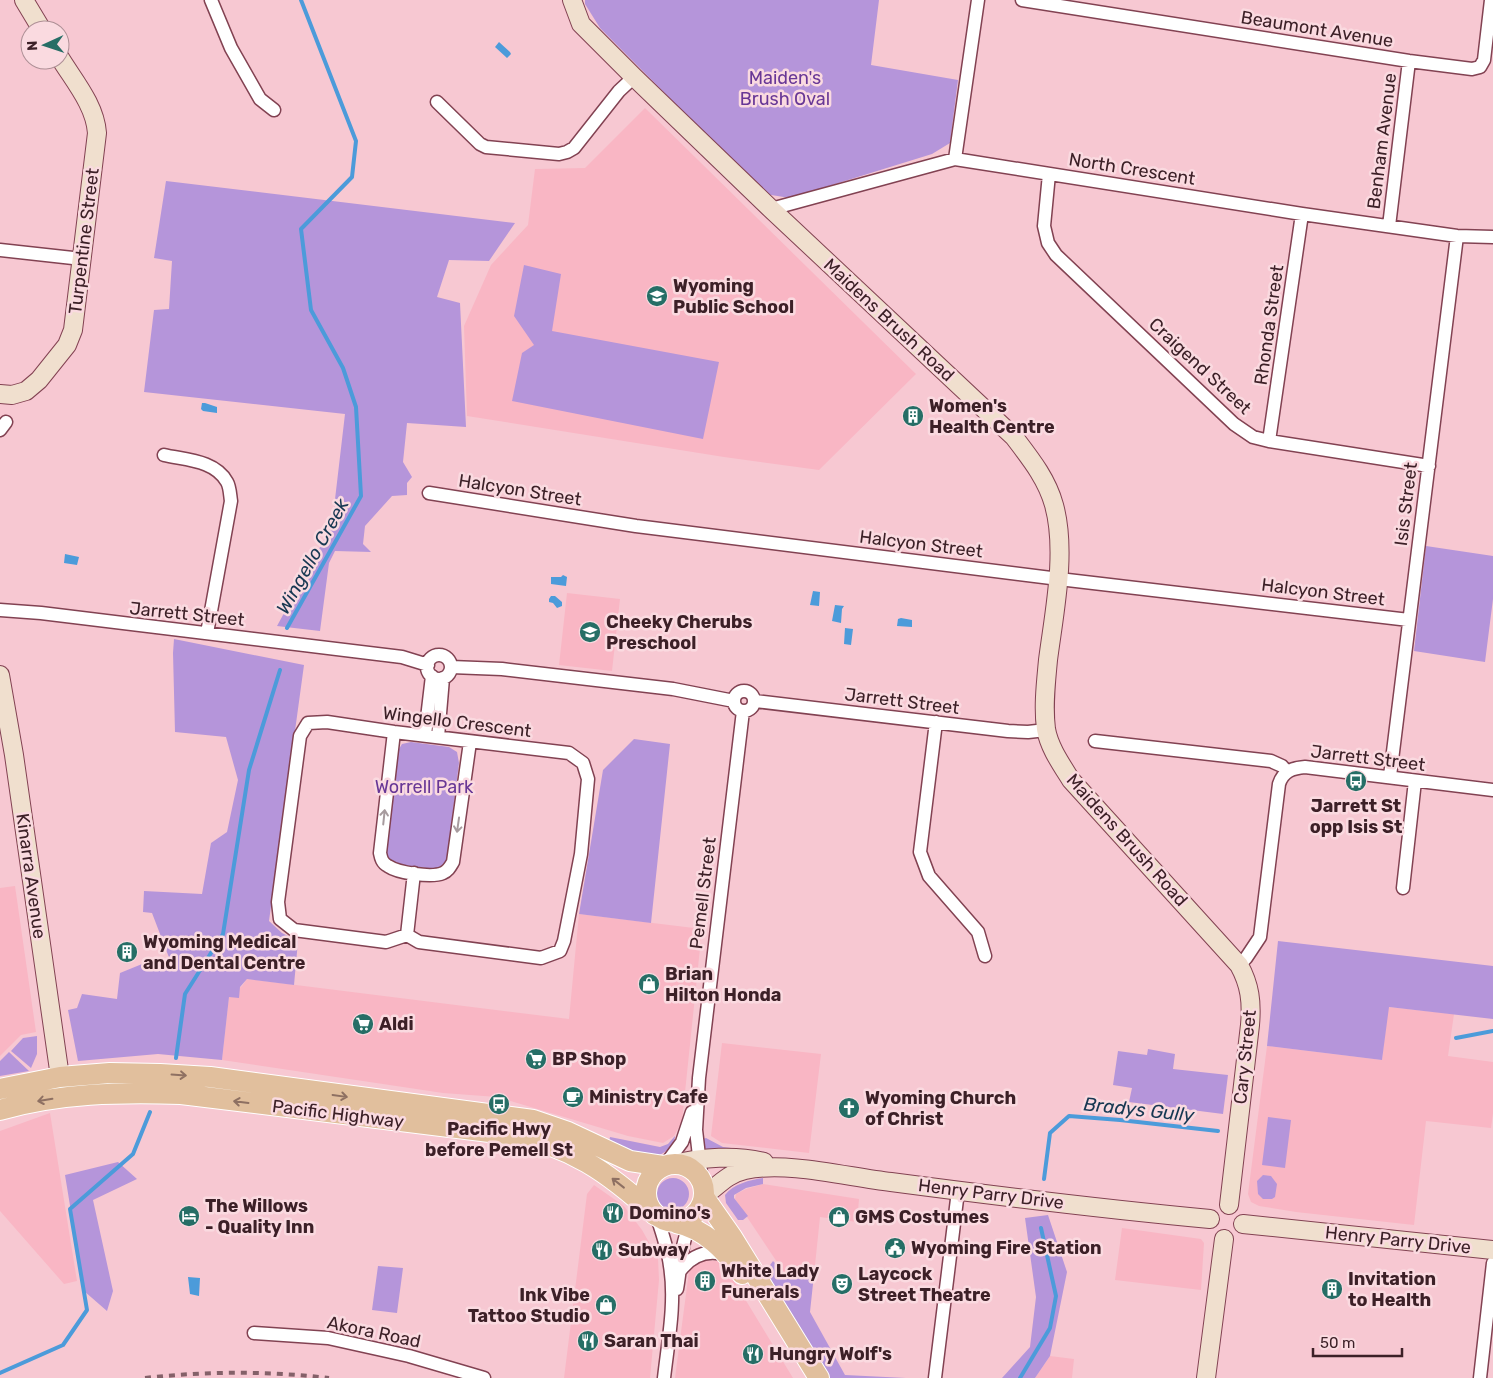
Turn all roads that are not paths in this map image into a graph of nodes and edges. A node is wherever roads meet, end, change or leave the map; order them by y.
1 (24, 0) edge
2 (211, 0) edge
3 (572, 0) edge
4 (978, 0) edge
5 (1022, 0) edge
6 (1491, 0) edge
7 (36, 20) edge
8 (1409, 61) junction
9 (67, 70) edge
10 (634, 77) junction
11 (437, 102) dead end
12 (274, 110) dead end
13 (955, 159) junction
14 (1050, 174) junction
15 (771, 209) junction
16 (1302, 214) junction
17 (1389, 226) junction
18 (1457, 236) junction
19 (1493, 238) edge
20 (0, 250) edge
21 (82, 259) junction
22 (0, 394) edge
23 (1270, 441) junction
24 (164, 455) dead end
25 (1429, 466) junction
26 (429, 493) dead end
27 (1059, 579) junction
28 (0, 610) edge
29 (1409, 620) junction
30 (207, 633) junction
31 (451, 667) junction
32 (434, 673) junction
33 (0, 675) edge
34 (734, 701) junction
35 (755, 701) junction
36 (743, 712) junction
37 (936, 722) junction
38 (1046, 730) junction
39 (394, 732) junction
40 (432, 736) junction
41 (1095, 741) dead end
42 (470, 742) junction
43 (1287, 772) junction
44 (1390, 776) junction
45 (1415, 781) junction
46 (1493, 790) edge
47 (414, 873) junction
48 (1403, 888) dead end
49 (407, 936) junction
50 (986, 956) dead end
51 (1239, 965) junction
52 (60, 1077) junction
53 (699, 1078) junction
54 (0, 1089) edge
55 (181, 1094) junction
56 (0, 1110) edge
57 (699, 1159) junction
58 (668, 1165) junction
59 (773, 1167) junction
60 (958, 1191) junction
61 (1229, 1205) junction
62 (685, 1209) junction
63 (1210, 1220) junction
64 (1243, 1224) junction
65 (1224, 1239) junction
66 (1493, 1250) edge
67 (730, 1258) junction
68 (1493, 1263) edge
69 (680, 1270) junction
70 (670, 1315) junction
71 (254, 1333) dead end
72 (484, 1378) edge
73 (664, 1378) edge
74 (806, 1378) edge
75 (819, 1378) edge
76 (935, 1378) edge
77 (1206, 1378) edge
78 (1480, 1378) edge

1 - 7 street
2 - 12 street
3 - 10 street, Maidens Brush Road
4 - 13 street
5 - 8 street, Beaumont Avenue
6 - 8 street, Beaumont Avenue
8 - 17 street, Benham Avenue
9 - 21 street, Turpentine Street
10 - 11 street
10 - 15 street, Maidens Brush Road
13 - 14 street, North Crescent
13 - 15 street, North Crescent
14 - 16 street, North Crescent
14 - 23 street, Craigend Street
15 - 27 street, Maidens Brush Road
16 - 17 street, North Crescent
16 - 23 street, Rhonda Street
17 - 18 street, North Crescent
18 - 19 street, North Crescent
18 - 25 street, Isis Street
20 - 21 street
21 - 22 street, Turpentine Street
23 - 25 street, Craigend Street
24 - 30 street
25 - 29 street, Isis Street
26 - 27 street, Halcyon Street
27 - 29 street, Halcyon Street
27 - 38 street, Maidens Brush Road
28 - 30 street, Jarrett Street
29 - 44 street, Isis Street
30 - 32 street, Jarrett Street
31 - 32 street
31 - 32 street
31 - 34 street
32 - 40 street
33 - 52 street, Kinarra Avenue
34 - 35 street
34 - 36 street
35 - 36 street
35 - 37 street, Jarrett Street
36 - 53 street, Pemell Street
37 - 38 street, Jarrett Street
37 - 50 street
38 - 51 street, Maidens Brush Road
39 - 40 street, Wingello Crescent
47 -> 39 street
39 - 49 street, Wingello Crescent
40 - 42 street, Wingello Crescent
41 - 43 street, Jarrett Street
42 -> 47 street
42 - 49 street, Wingello Crescent
43 - 44 street, Jarrett Street
43 - 51 street
44 - 45 street, Jarrett Street
45 - 46 street, Jarrett Street
45 - 48 street
47 - 49 street
51 - 61 street, Cary Street
52 - 54 main road, Pacific Highway
52 - 55 main road
52 -> 58 main road, Pacific Highway
53 - 57 street, Pemell Street
53 - 58 street, Pemell Street
55 -> 56 main road, Pacific Highway
62 -> 55 main road, Pacific Highway
57 - 58 street, Henry Parry Drive
57 - 59 street, Henry Parry Drive
57 - 62 street, Pemell Street
58 - 62 main road, Pacific Highway
58 - 62 main road
59 - 60 street, Henry Parry Drive
59 - 62 street, Henry Parry Drive
60 - 63 street, Henry Parry Drive
60 - 76 street
61 - 63 street
61 - 64 street
62 - 67 main road
62 - 69 street, Pemell Street
62 - 70 street, Pemell Street
62 - 75 main road
63 - 65 street
64 - 65 street
64 - 66 street, Henry Parry Drive
65 - 77 street
67 - 69 street
67 - 74 main road
68 - 78 street
69 - 70 street, Pemell Street
70 - 73 street, Pemell Street
71 - 72 street, Akora Road

